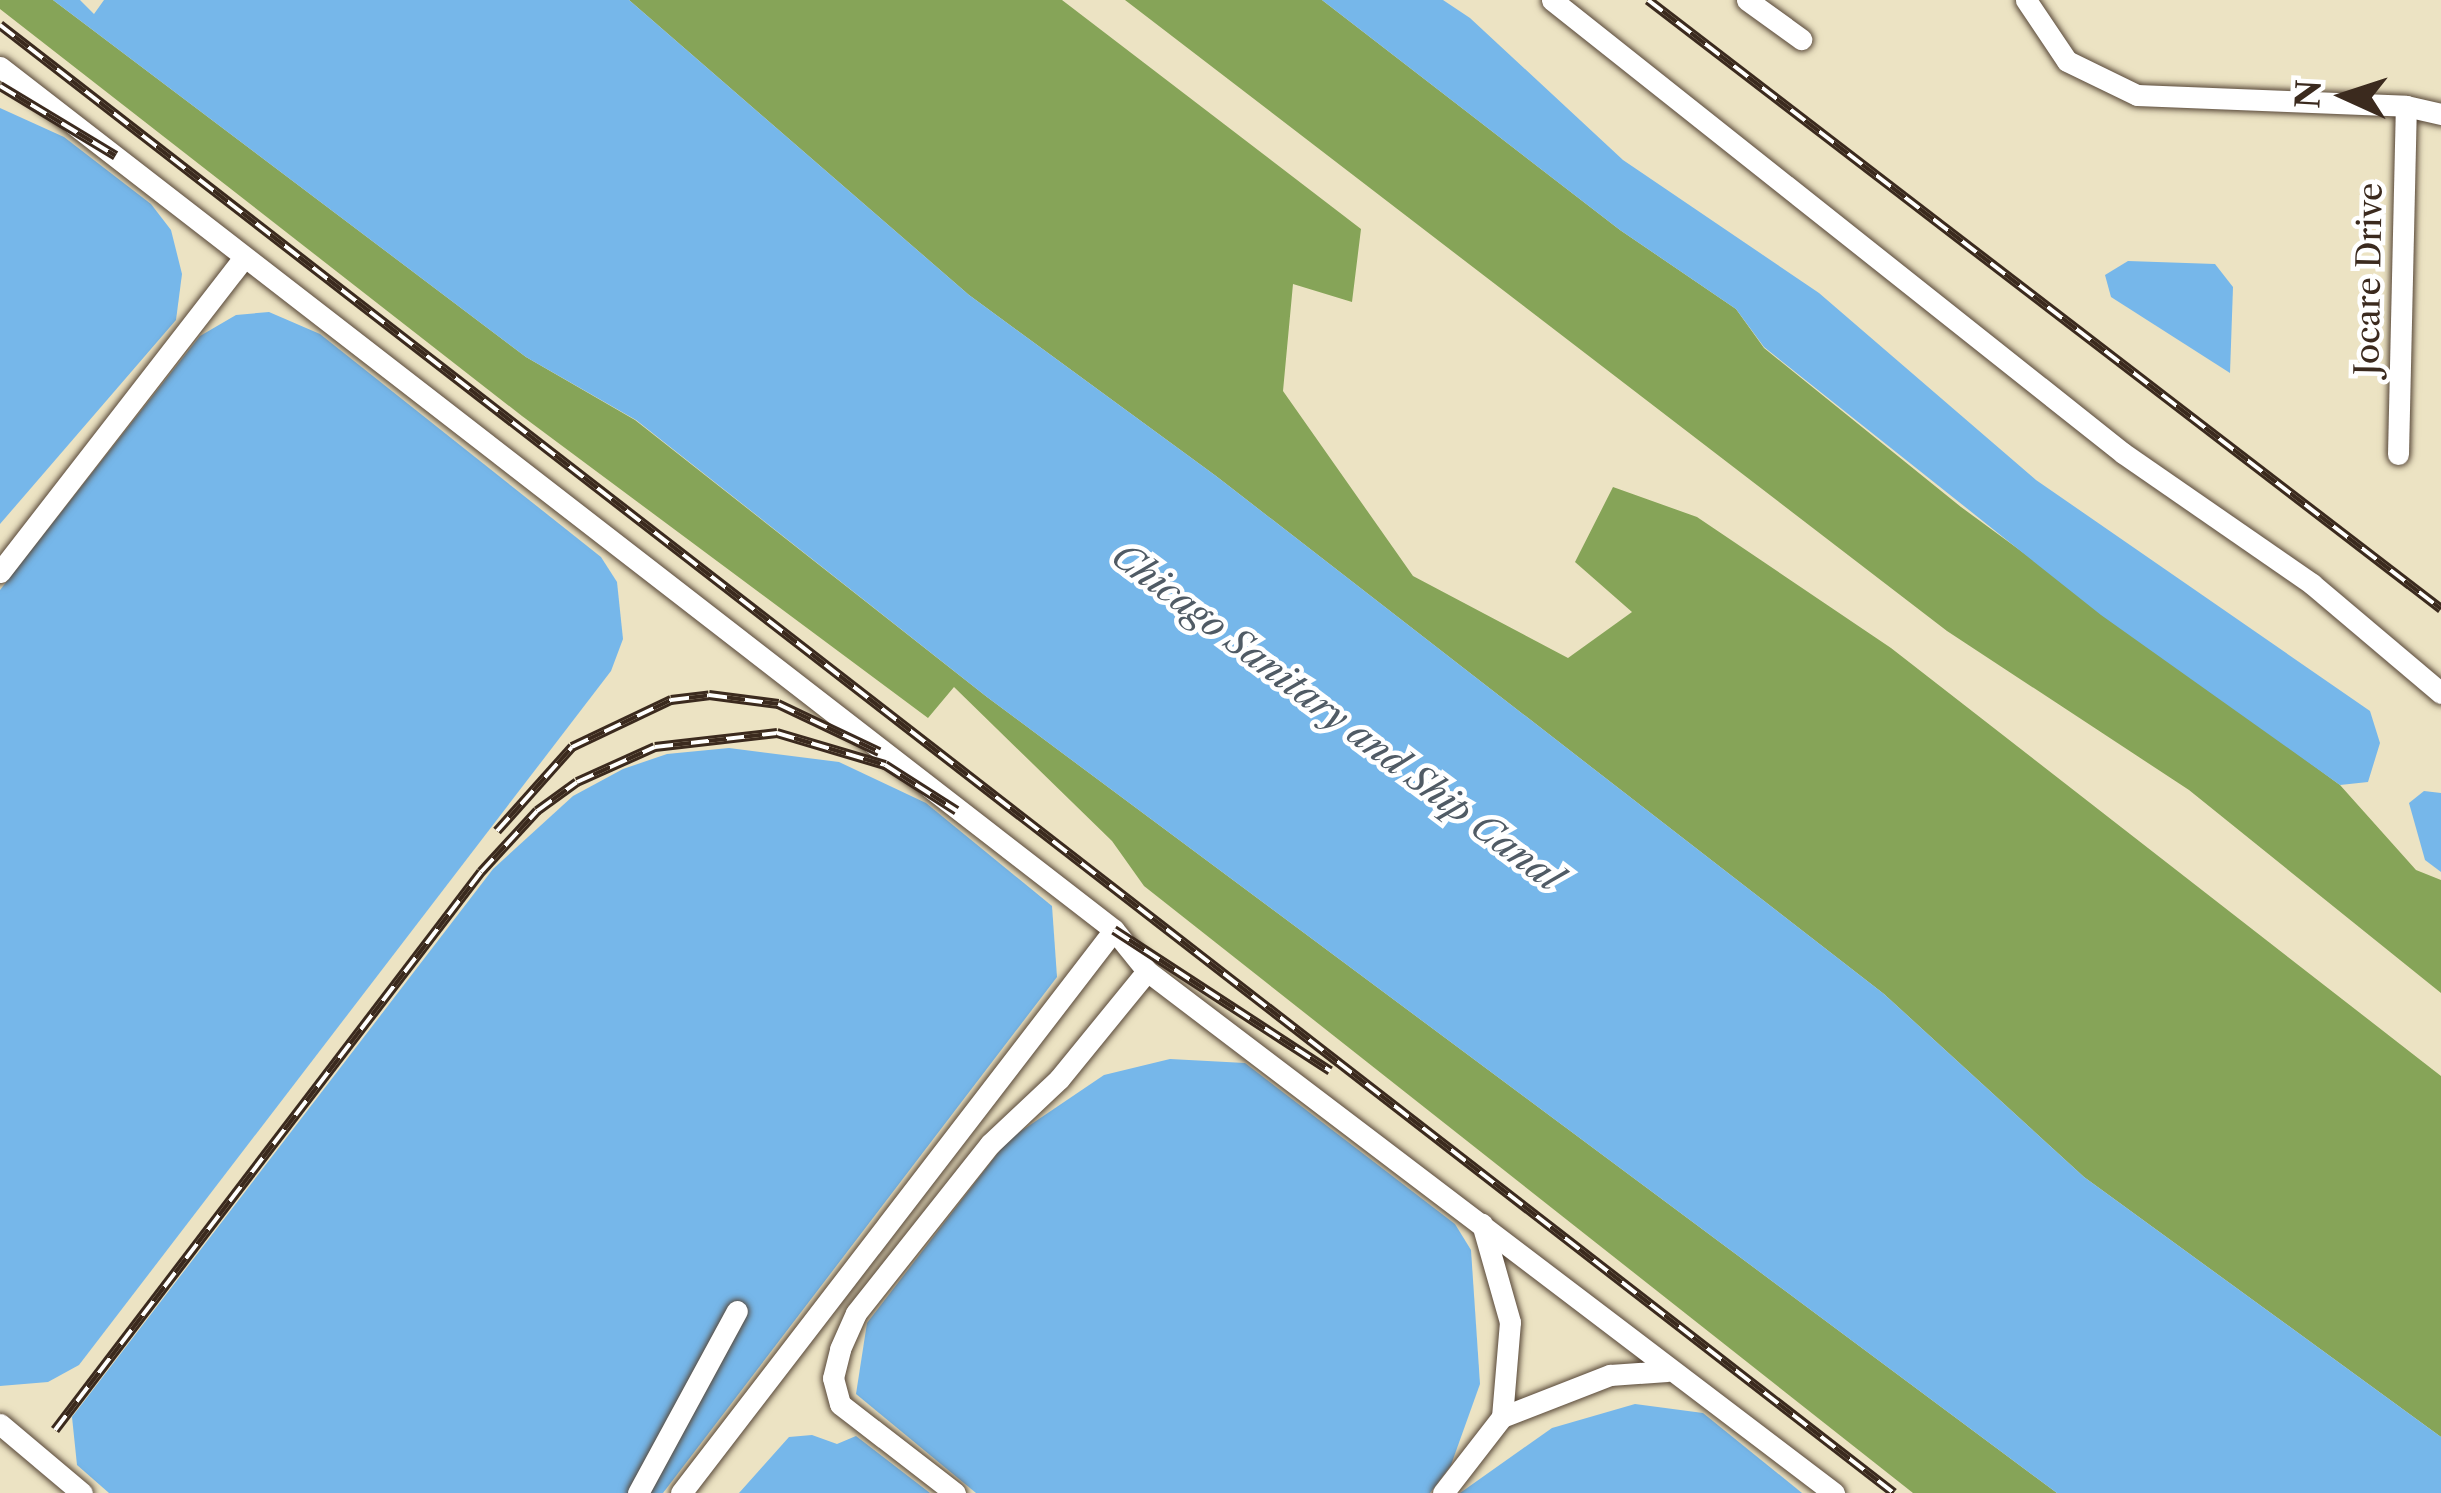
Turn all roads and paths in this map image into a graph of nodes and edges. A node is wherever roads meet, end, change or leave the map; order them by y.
1 (1552, 0) edge
2 (1747, 0) edge
3 (2026, 0) edge
4 (1801, 39) dead end
5 (0, 68) edge
6 (2406, 106) junction
7 (2441, 114) edge
8 (244, 258) junction
9 (2398, 454) dead end
10 (0, 572) edge
11 (2441, 693) edge
12 (1114, 930) junction
13 (1147, 971) junction
14 (1482, 1224) junction
15 (737, 1311) dead end
16 (1667, 1371) junction
17 (1502, 1417) junction
18 (0, 1424) edge
19 (82, 1493) edge
20 (638, 1493) edge
21 (681, 1493) edge
22 (955, 1493) edge
23 (1443, 1493) edge
24 (1834, 1493) edge

1 - 11 street
2 - 4 street
3 - 6 street
5 - 8 street
6 - 7 street
6 - 9 street, Jocare Drive
8 - 10 street
8 - 12 street
12 - 13 street
12 - 21 street
13 - 14 street
13 - 22 street
14 - 16 street
14 - 17 street
15 - 20 street
16 - 17 street
16 - 24 street
17 - 23 street
18 - 19 street

